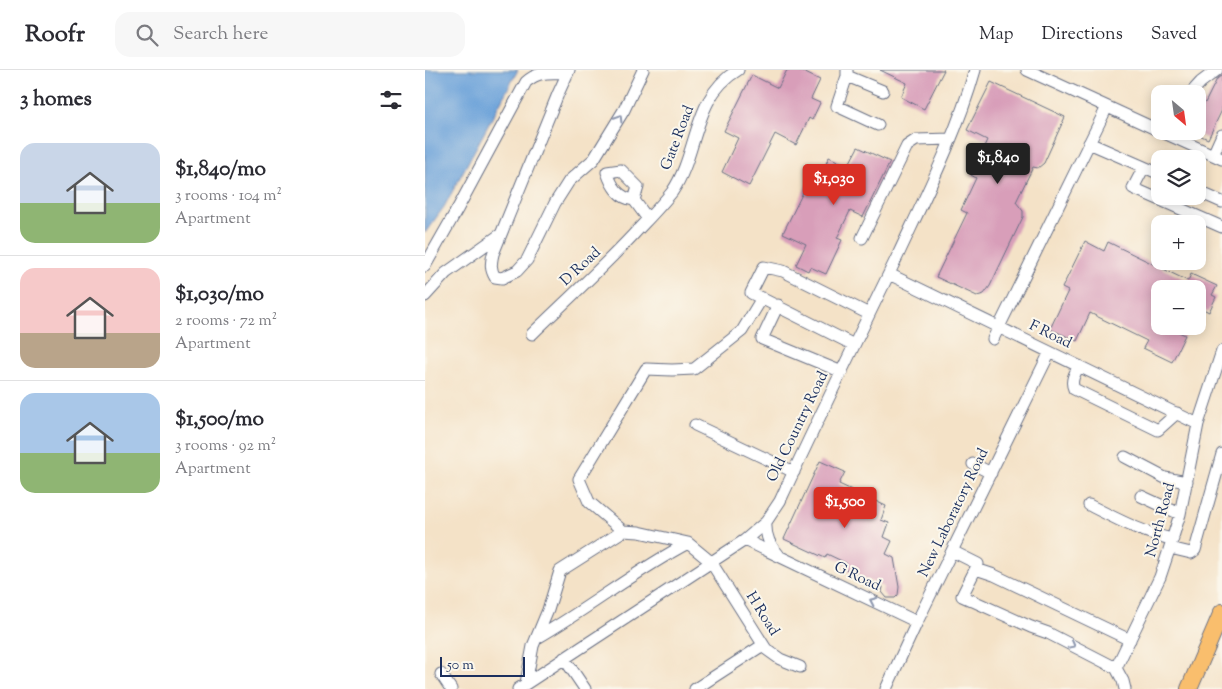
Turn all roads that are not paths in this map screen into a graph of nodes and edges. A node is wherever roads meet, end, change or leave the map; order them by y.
1 (643, 70) edge
2 (738, 70) edge
3 (975, 70) edge
4 (1027, 70) edge
5 (1217, 70) edge
6 (569, 71) edge
7 (847, 73) edge
8 (1198, 85) edge
9 (883, 91) dead end
10 (1107, 107) junction
11 (878, 125) dead end
12 (1151, 126) edge
13 (1222, 135) edge
14 (951, 139) junction
15 (1182, 140) edge
16 (1089, 143) junction
17 (1217, 157) edge
18 (594, 159) junction
19 (1144, 167) junction
20 (1151, 170) edge
21 (607, 172) junction
22 (1206, 195) edge
23 (634, 200) junction
24 (1222, 202) edge
25 (648, 219) junction
26 (1222, 227) edge
27 (501, 234) junction
28 (862, 238) dead end
29 (425, 266) edge
30 (889, 274) junction
31 (425, 296) edge
32 (762, 298) junction
33 (778, 306) junction
34 (869, 314) junction
35 (999, 327) junction
36 (533, 334) dead end
37 (993, 339) dead end
38 (854, 345) junction
39 (1222, 351) edge
40 (1050, 352) junction
41 (1079, 366) junction
42 (842, 372) junction
43 (1177, 413) junction
44 (1198, 424) junction
45 (695, 425) dead end
46 (1222, 454) edge
47 (1125, 457) dead end
48 (973, 464) dead end
49 (793, 472) junction
50 (991, 473) junction
51 (1187, 482) junction
52 (1141, 496) dead end
53 (1089, 505) dead end
54 (1180, 514) junction
55 (767, 522) junction
56 (623, 531) junction
57 (745, 540) junction
58 (688, 543) junction
59 (1172, 543) junction
60 (952, 551) junction
61 (784, 559) junction
62 (711, 562) junction
63 (976, 569) junction
64 (1222, 612) edge
65 (917, 622) junction
66 (537, 638) junction
67 (1130, 640) junction
68 (763, 645) junction
69 (564, 658) junction
70 (800, 667) dead end
71 (1116, 668) junction
72 (441, 674) dead end
73 (522, 686) edge
74 (451, 689) edge
75 (585, 689) edge
76 (695, 689) edge
77 (886, 689) edge
78 (1125, 689) edge
79 (1189, 689) edge

18 -> 1 lane
2 - 25 lane, Gate Road
3 - 14 lane, Old Country Road
4 - 10 lane
5 - 8 lane
6 - 27 lane
6 - 29 lane
7 - 9 lane
7 - 11 lane
10 - 12 lane
10 - 16 lane
13 - 17 lane
14 - 28 lane
14 - 30 lane, Old Country Road
15 - 17 lane
16 - 19 lane
16 - 35 lane
18 - 21 lane
18 - 27 lane
19 - 20 lane
19 - 26 lane
21 - 23 lane
21 - 23 lane
22 - 24 lane
23 - 25 lane
25 - 36 lane, D Road
27 - 31 lane
30 - 34 lane, Old Country Road
30 - 35 lane, F Road
32 - 33 lane
32 - 34 lane
32 - 56 lane
33 - 38 lane
33 - 42 lane
34 - 38 lane, Old Country Road
35 - 37 lane
35 - 40 lane, F Road
38 - 42 lane, Old Country Road
39 - 44 lane, North Road
40 - 41 lane, F Road
40 - 50 lane, New Laboratory Road
41 - 43 lane, F Road
41 - 43 lane
42 - 49 lane, Old Country Road
43 - 44 lane, F Road
44 - 51 lane, North Road
45 - 49 lane
46 - 59 lane
47 - 51 lane
48 - 50 lane
49 - 55 lane, Old Country Road
50 - 60 lane, New Laboratory Road
51 - 54 lane, North Road
52 - 54 lane
53 - 59 lane
54 - 59 lane, North Road
55 - 57 lane, Old Country Road
55 - 61 lane
56 - 58 lane
56 - 66 lane
57 - 61 lane, G Road
57 - 62 lane, Old Country Road
58 - 62 lane, H Road
58 - 66 lane
59 - 67 lane, North Road
60 - 63 lane
60 - 65 lane, New Laboratory Road
65 -> 61 lane, G Road
62 - 68 lane, H Road
62 - 69 lane, Old Country Road
63 - 67 lane
63 -> 71 lane
64 - 79 highway
65 - 77 lane, New Laboratory Road
66 - 73 lane
67 - 71 lane, North Road
68 - 70 lane, H Road
68 - 76 lane
69 - 73 lane, Old Country Road
69 - 75 lane
71 - 78 lane
72 - 74 lane

